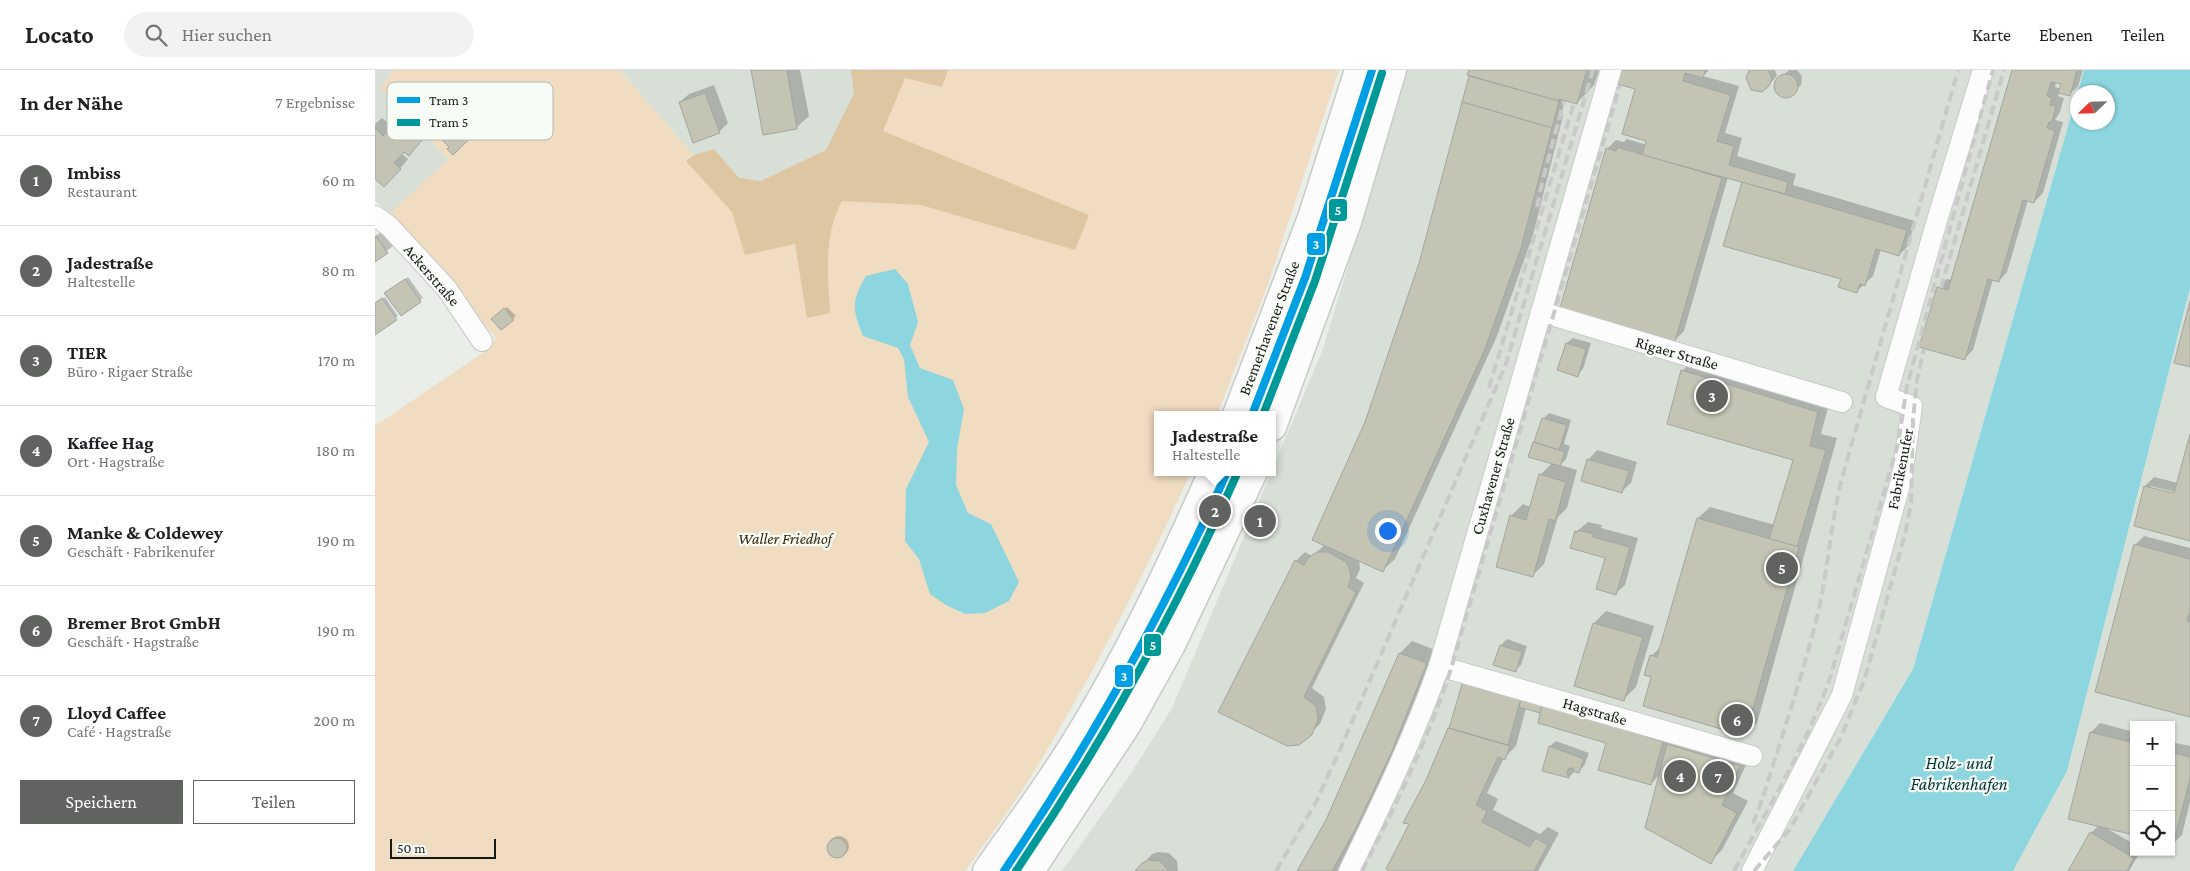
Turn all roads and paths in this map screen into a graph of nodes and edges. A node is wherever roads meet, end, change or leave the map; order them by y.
1 (1358, 70) edge
2 (1393, 70) edge
3 (1611, 70) edge
4 (1983, 70) edge
5 (375, 216) edge
6 (1541, 312) junction
7 (482, 341) dead end
8 (1842, 402) dead end
9 (1238, 411) edge
10 (1276, 419) edge
11 (1210, 476) edge
12 (1252, 476) edge
13 (1439, 666) junction
14 (1752, 756) dead end
15 (986, 871) edge
16 (1031, 871) edge
17 (1349, 871) edge
18 (1752, 871) edge

1 - 9 main road, Bremerhavener Straße
2 - 10 main road
3 - 6 street, Cuxhavener Straße
4 - 18 street, Fabrikenufer
5 - 7 street, Ackerstraße
6 - 8 street, Rigaer Straße
6 - 13 street, Cuxhavener Straße
11 - 15 main road
12 - 16 main road
13 - 14 street, Hagstraße
13 - 17 street, Cuxhavener Straße

